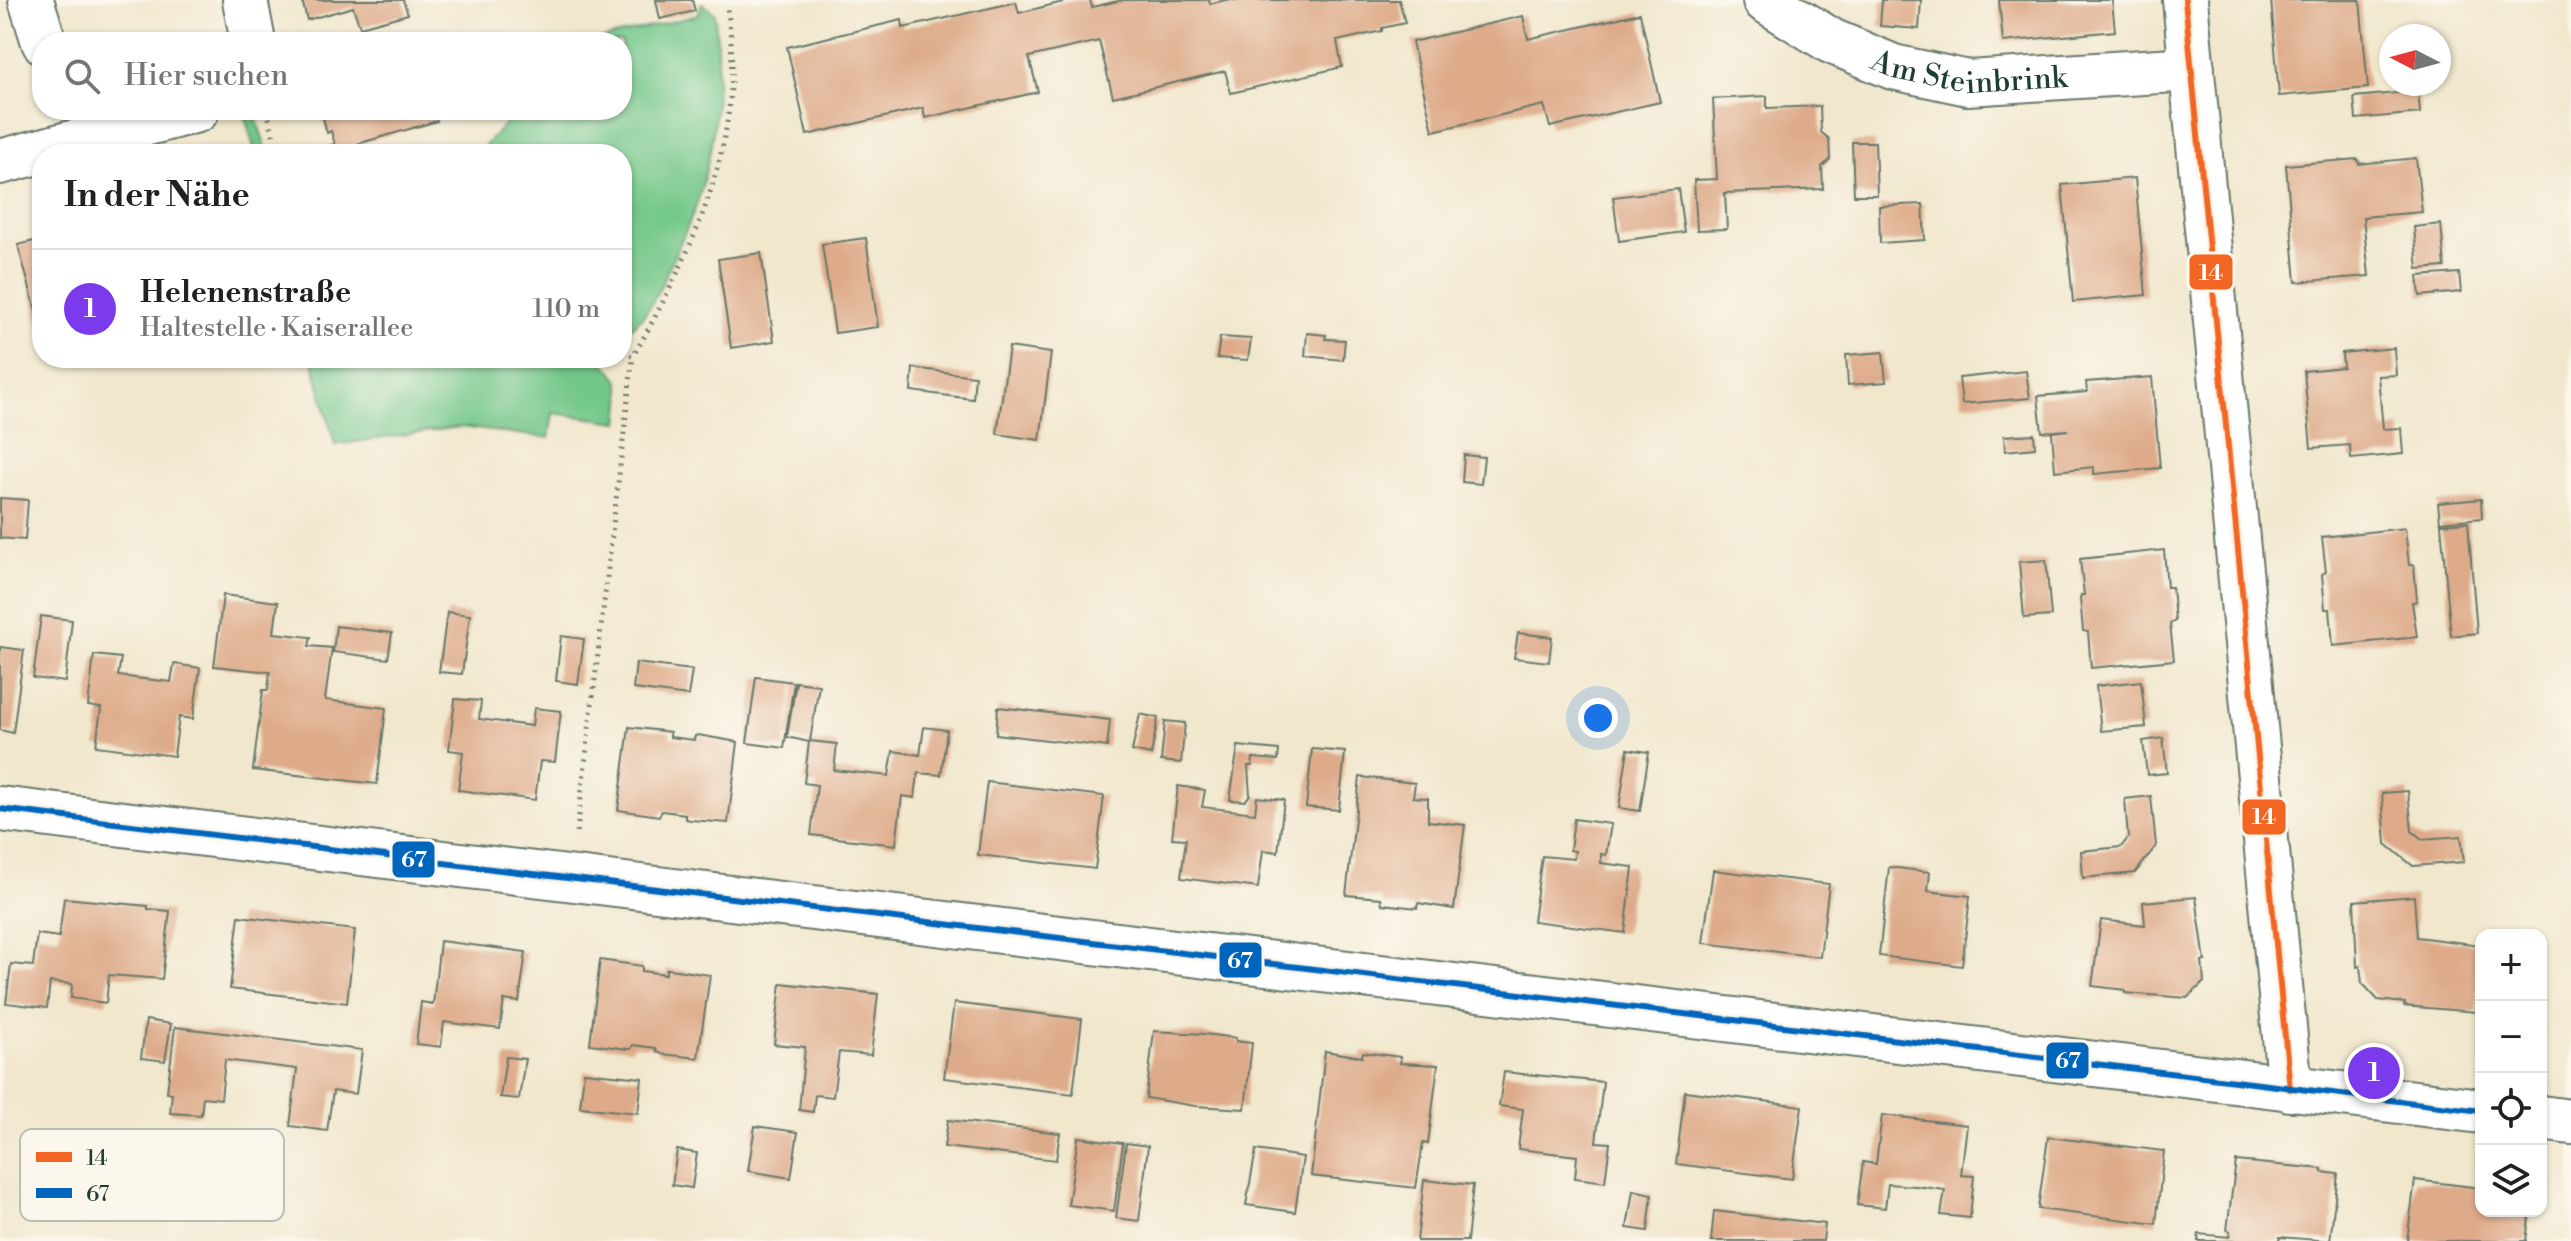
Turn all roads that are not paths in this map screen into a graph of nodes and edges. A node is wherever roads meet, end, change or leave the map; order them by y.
1 (31, 0) edge
2 (245, 0) edge
3 (1765, 0) edge
4 (2185, 0) edge
5 (41, 32) edge
6 (251, 32) edge
7 (2192, 69) junction
8 (117, 120) edge
9 (69, 126) edge
10 (34, 144) edge
11 (32, 145) edge
12 (0, 162) edge
13 (0, 809) edge
14 (2290, 1089) junction
15 (2475, 1110) edge
16 (2547, 1119) edge
17 (2571, 1122) edge

1 - 5 street
2 - 6 street
3 - 7 street, Am Steinbrink
4 - 7 street
7 - 14 street
8 - 9 street
9 - 10 street
11 - 12 street
13 - 14 street
14 - 15 street
16 - 17 street

